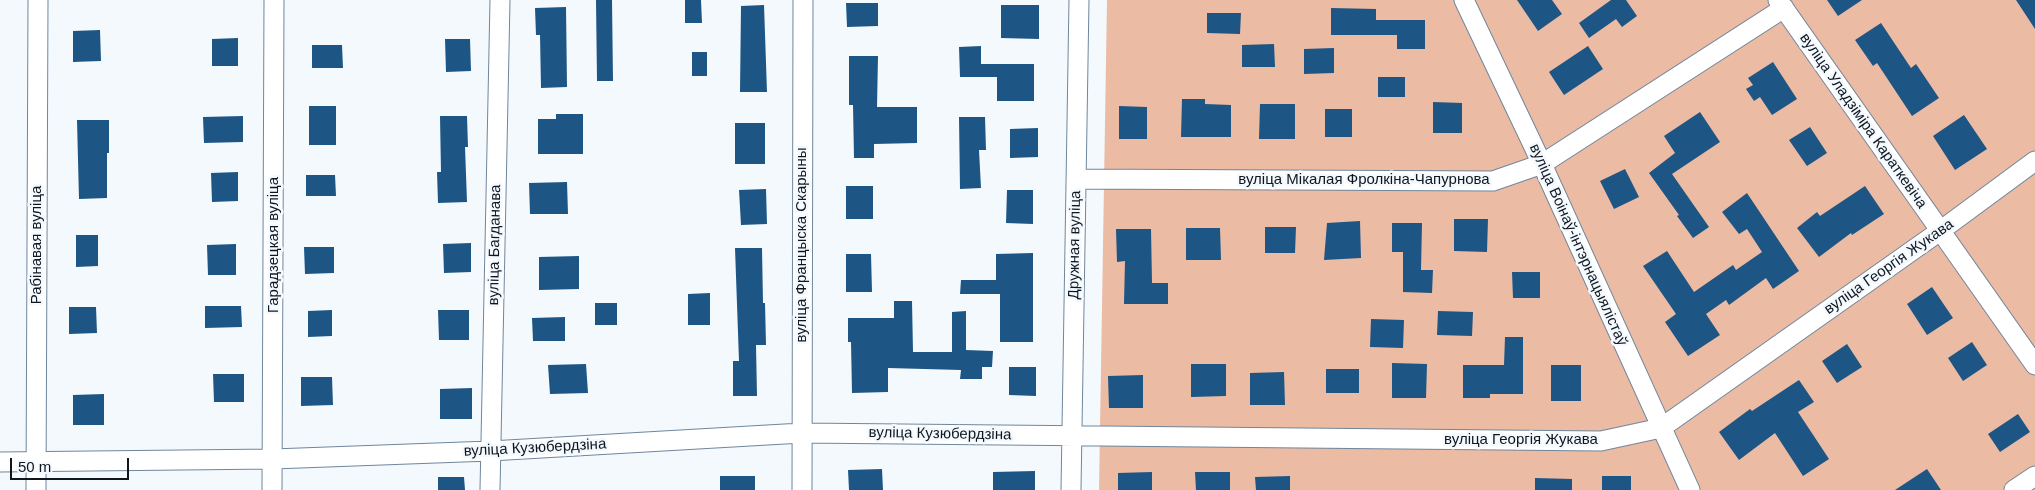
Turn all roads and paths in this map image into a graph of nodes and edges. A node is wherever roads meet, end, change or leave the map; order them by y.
1 (38, 0) edge
2 (274, 0) edge
3 (500, 0) edge
4 (803, 0) edge
5 (1079, 0) edge
6 (1464, 0) edge
7 (1781, 4) edge
8 (2035, 161) edge
9 (1542, 164) junction
10 (1076, 179) junction
11 (1940, 231) junction
12 (2035, 365) edge
13 (1661, 428) junction
14 (802, 433) junction
15 (1071, 435) junction
16 (490, 451) junction
17 (273, 459) junction
18 (36, 461) junction
19 (0, 462) edge
20 (2035, 476) edge
21 (36, 490) edge
22 (272, 490) edge
23 (490, 490) edge
24 (802, 490) edge
25 (1071, 490) edge
26 (1690, 490) edge
27 (2014, 490) edge

1 - 18 street, Рабінавая вуліца
2 - 17 street, Гарадзецкая вуліца
3 - 16 street, вуліца Багданава
4 - 14 street, вуліца Францыска Скарыны
5 - 10 street, Дружная вуліца
6 - 9 street, вуліца Воінаў-інтэрнацыялістаў
7 - 9 street, вуліца Мікалая Фролкіна-Чапурнова
7 - 11 street, вуліца Уладзіміра Караткевіча
8 - 11 street, вуліца Георгія Жукава
9 - 10 street, вуліца Мікалая Фролкіна-Чапурнова
9 - 13 street, вуліца Воінаў-інтэрнацыялістаў
10 - 15 street, Дружная вуліца
11 - 12 street, вуліца Уладзіміра Караткевіча
11 - 13 street, вуліца Георгія Жукава
13 - 15 street, вуліца Георгія Жукава
13 - 26 street, вуліца Воінаў-інтэрнацыялістаў
14 - 15 street, вуліца Кузюбердзіна
14 - 16 street, вуліца Кузюбердзіна
14 - 24 street, вуліца Францыска Скарыны
15 - 25 street, Дружная вуліца
16 - 17 street, вуліца Кузюбердзіна
16 - 23 street, вуліца Багданава
17 - 18 street, вуліца Кузюбердзіна
17 - 22 street, Гарадзецкая вуліца
18 - 19 street, вуліца Кузюбердзіна
18 - 21 street, Рабінавая вуліца
20 - 27 street

